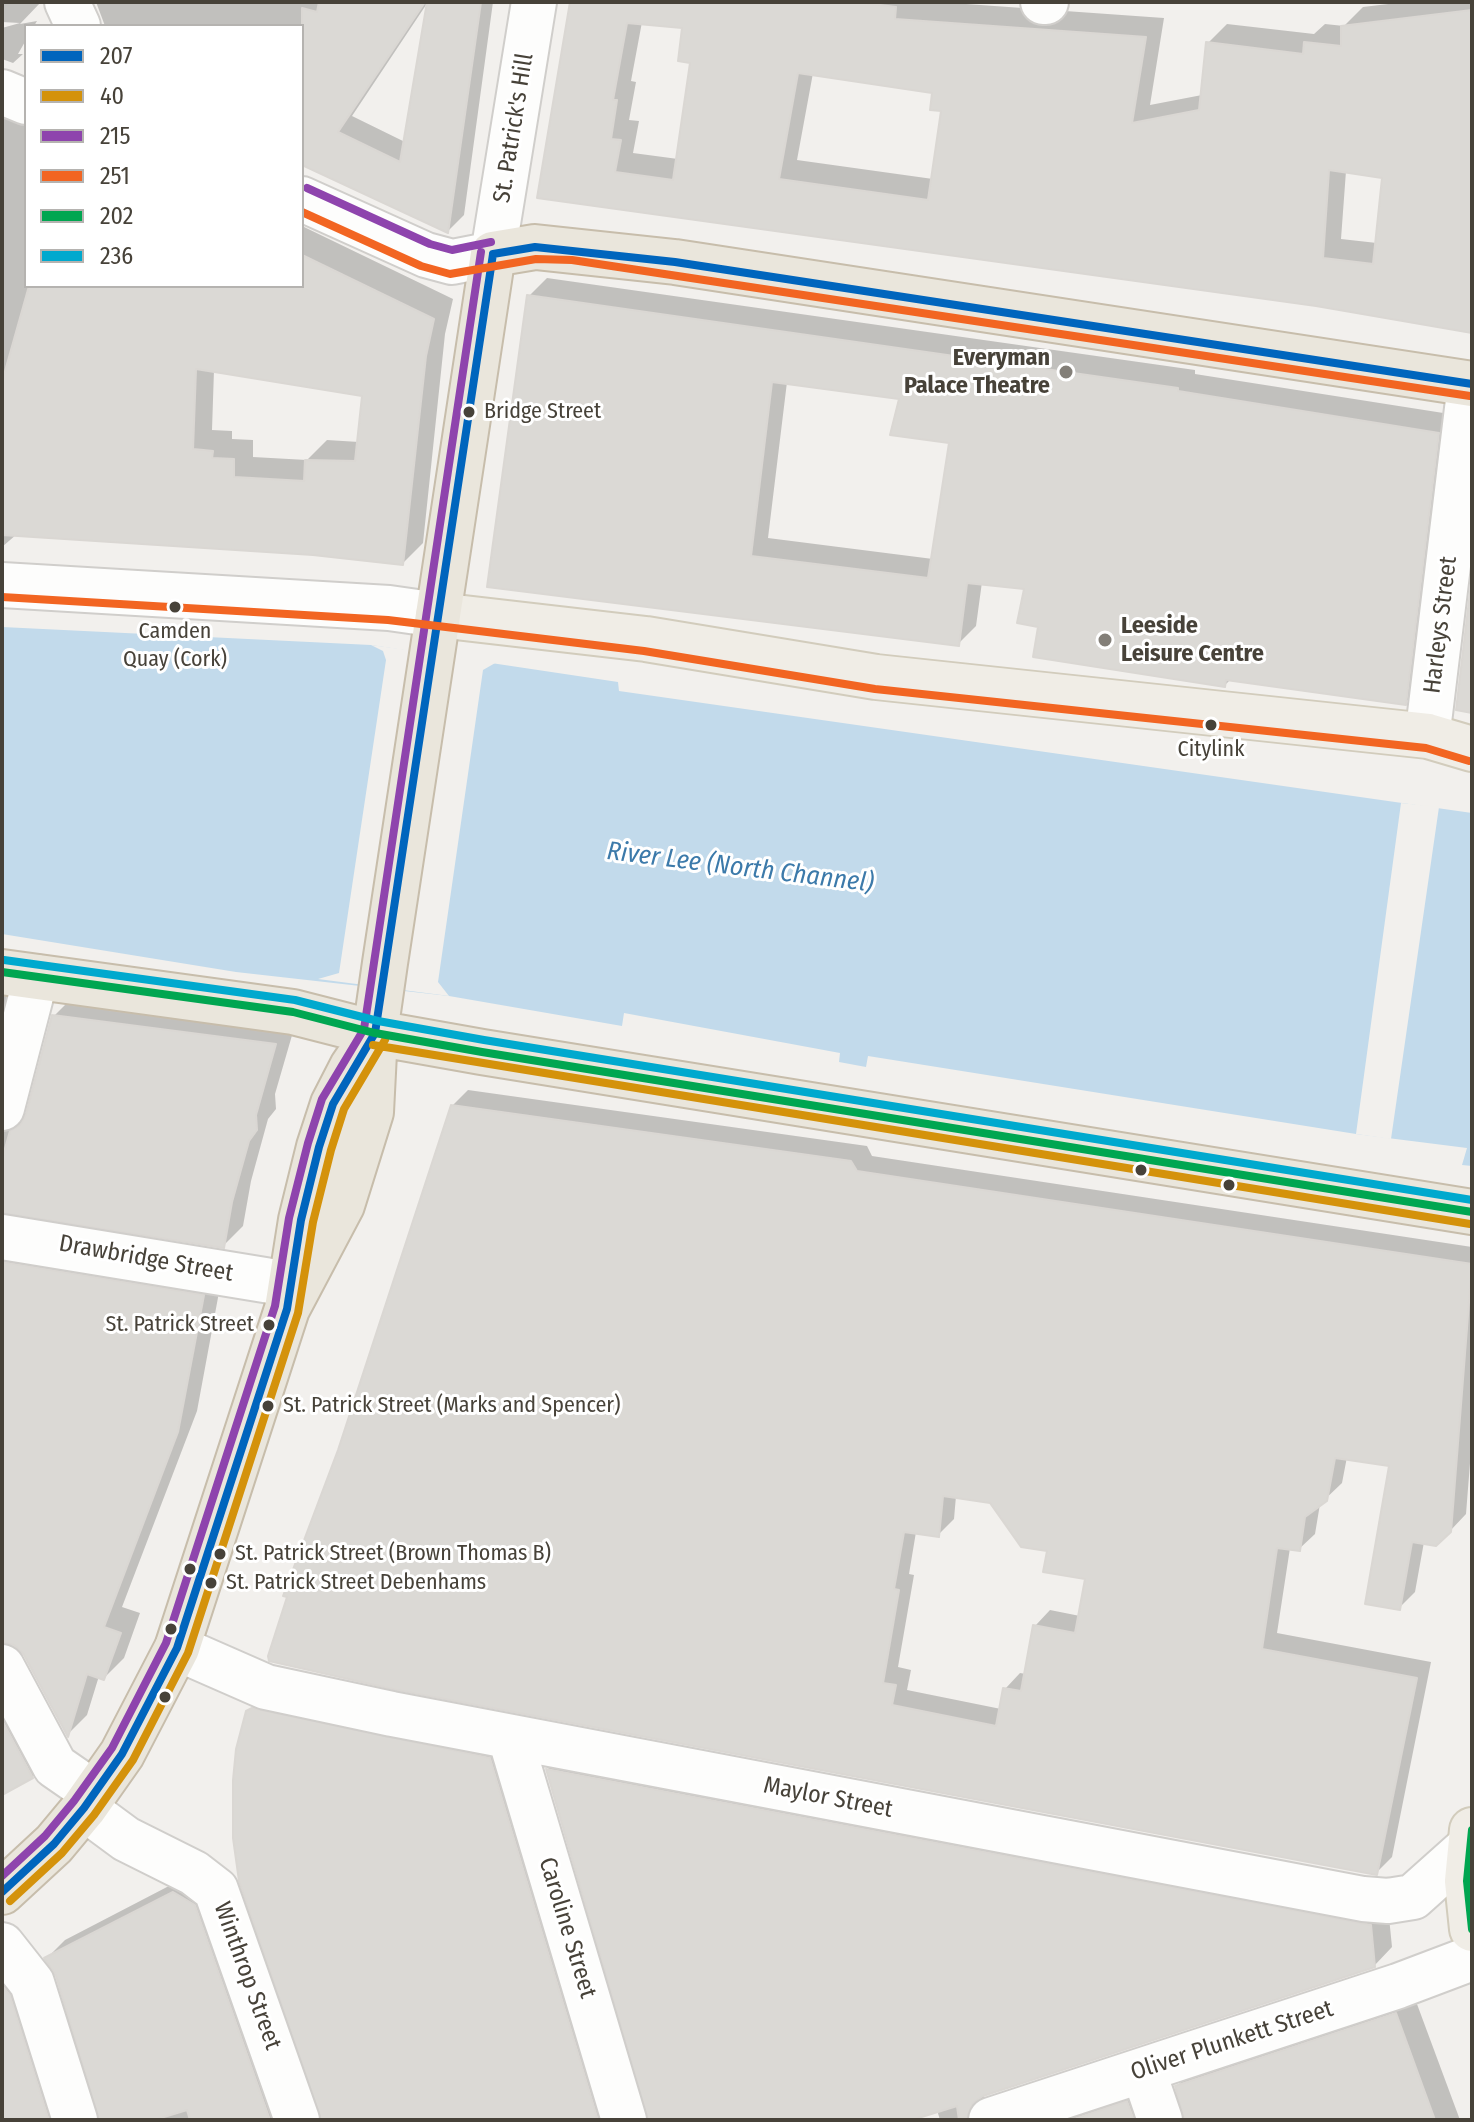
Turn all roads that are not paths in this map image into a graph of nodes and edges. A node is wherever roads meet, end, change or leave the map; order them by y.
1 (67, 2) edge
2 (534, 2) edge
3 (77, 24) edge
4 (2, 92) edge
5 (24, 101) edge
6 (304, 200) edge
7 (493, 254) junction
8 (1471, 384) edge
9 (2, 585) edge
10 (434, 634) junction
11 (1429, 722) dead end
12 (1472, 749) edge
13 (19, 974) edge
14 (375, 1033) junction
15 (2, 1108) edge
16 (1472, 1212) edge
17 (2, 1237) edge
18 (288, 1296) junction
19 (177, 1648) junction
20 (2, 1667) edge
21 (510, 1737) junction
22 (89, 1800) junction
23 (1471, 1838) edge
24 (2, 1892) edge
25 (1472, 1929) edge
26 (2, 1945) edge
27 (1472, 1958) edge
28 (1143, 2070) junction
29 (75, 2120) edge
30 (297, 2120) edge
31 (624, 2120) edge
32 (991, 2120) edge
33 (1160, 2120) edge

1 - 3 street
2 - 7 street, St. Patrick's Hill
4 - 5 street
6 - 7 street
7 - 8 highway
7 - 10 highway
8 - 11 street, Harleys Street
9 - 10 street
10 - 12 main road
10 - 14 highway
13 - 14 highway
13 - 15 street
14 - 16 highway
14 - 18 highway
17 - 18 street, Drawbridge Street
18 - 19 highway
19 - 21 street, Maylor Street
19 - 22 highway
20 - 22 street, Winthrop Street
21 - 23 street, Maylor Street
21 - 31 street, Caroline Street
22 - 24 highway
22 - 30 street, Winthrop Street
23 - 25 main road
26 - 29 street
27 - 28 street, Oliver Plunkett Street
28 - 32 street, Oliver Plunkett Street
28 - 33 street

